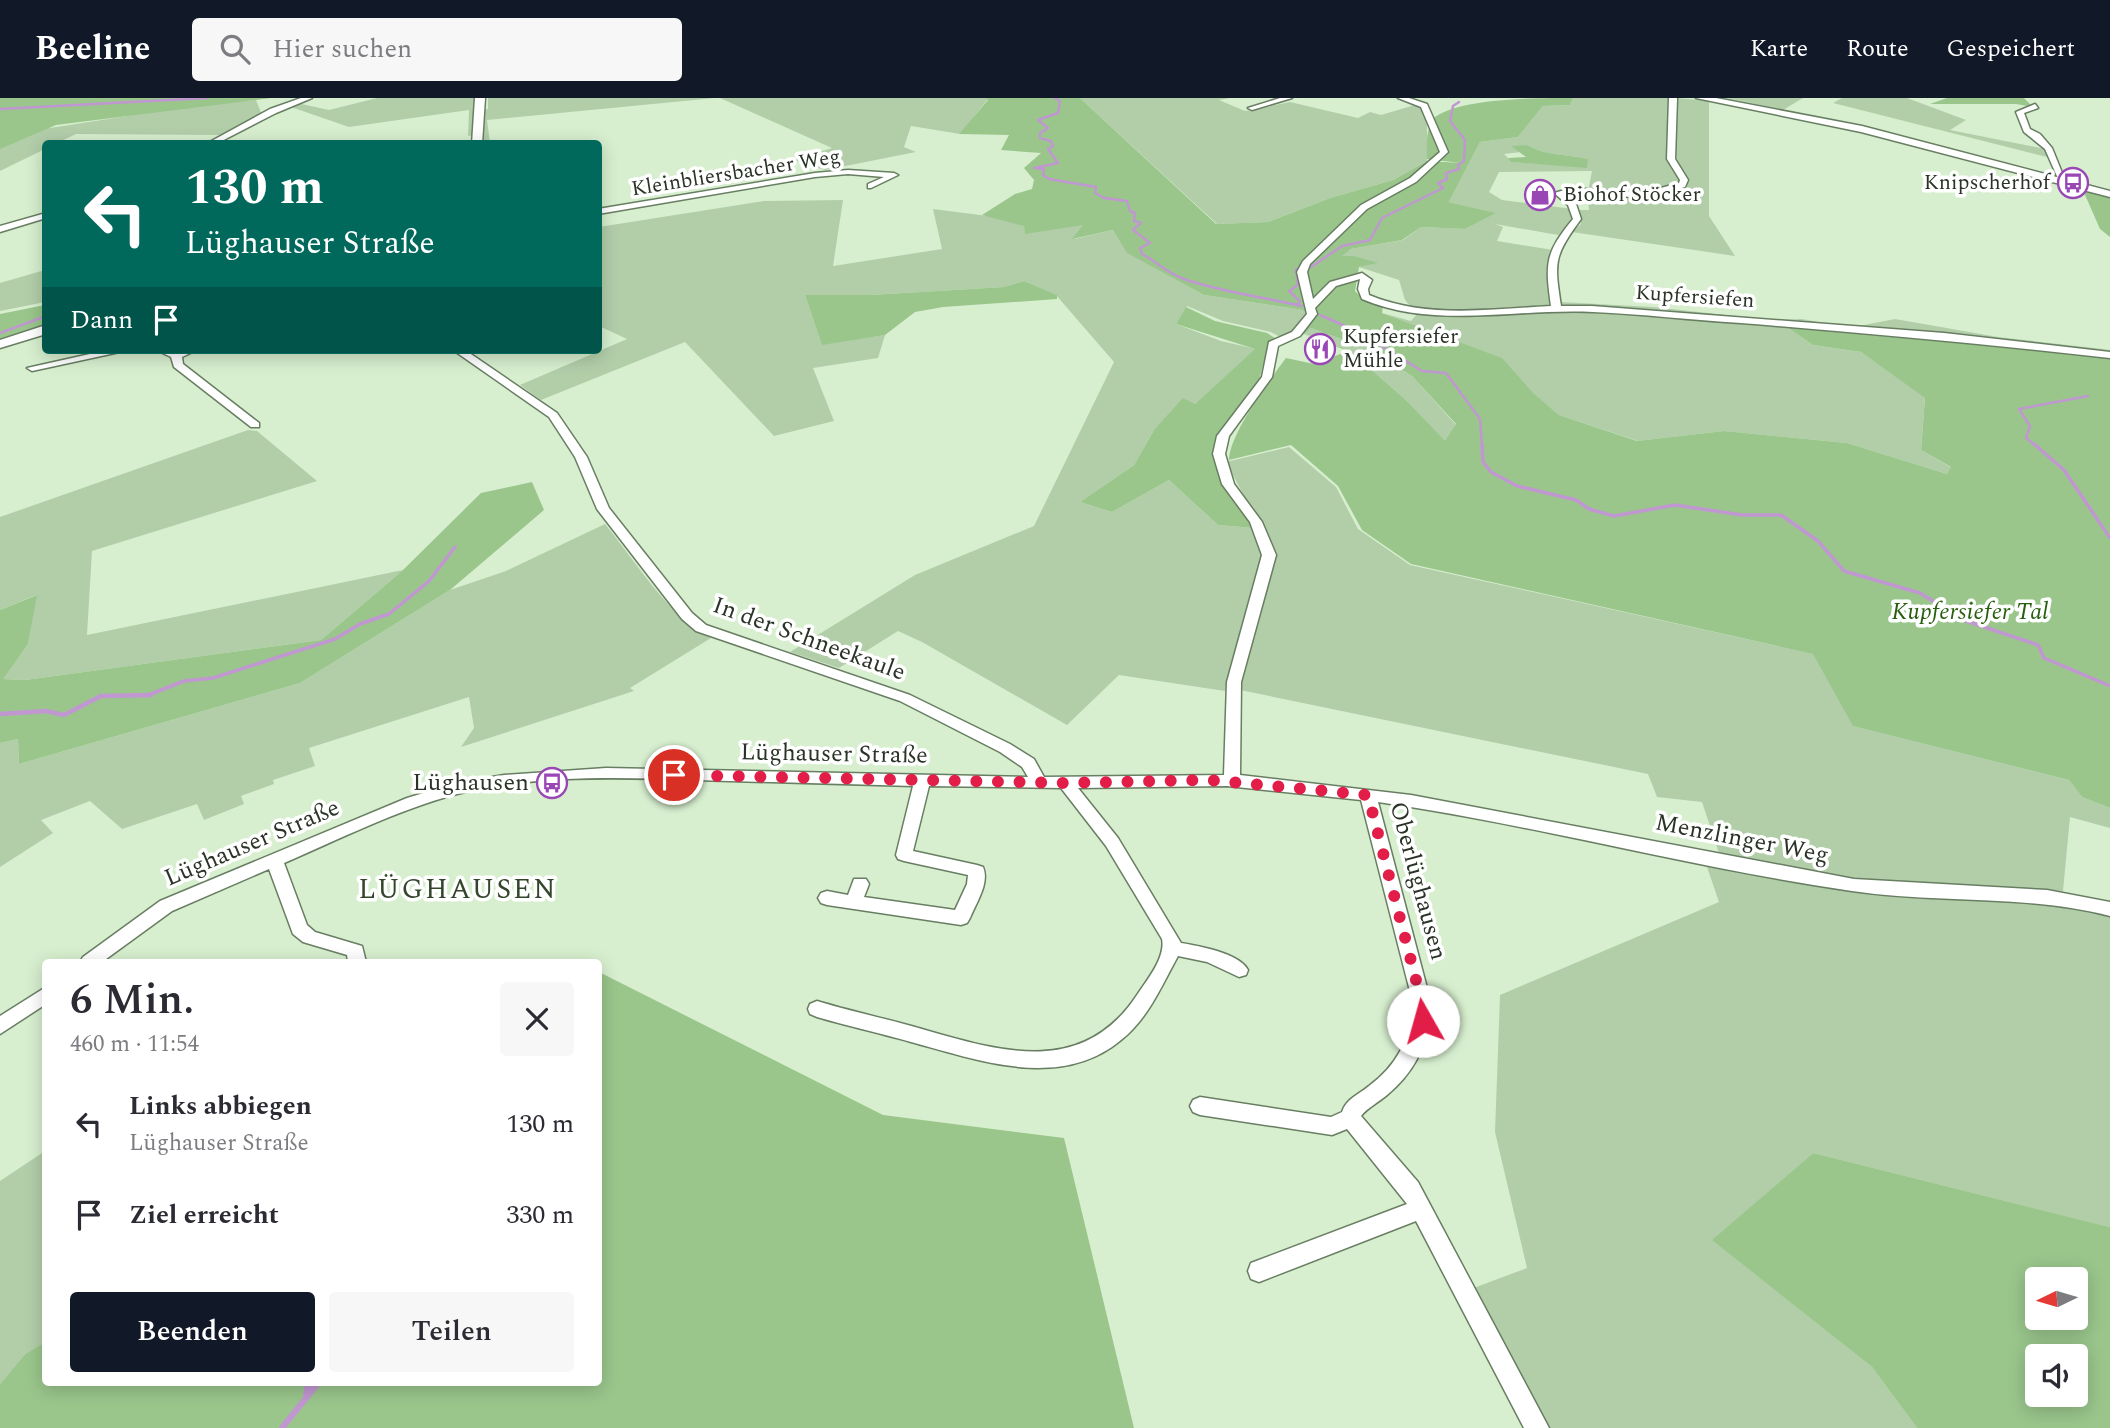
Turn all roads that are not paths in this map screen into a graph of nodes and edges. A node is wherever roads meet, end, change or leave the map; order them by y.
1 (308, 98) edge
2 (480, 98) edge
3 (1288, 98) edge
4 (1402, 98) edge
5 (1673, 98) edge
6 (1701, 98) edge
7 (1720, 100) edge
8 (2035, 106) dead end
9 (1252, 108) dead end
10 (217, 140) edge
11 (477, 140) edge
12 (2064, 183) junction
13 (871, 186) dead end
14 (2110, 194) edge
15 (602, 211) edge
16 (42, 216) edge
17 (0, 229) edge
18 (1312, 306) junction
19 (1556, 307) junction
20 (42, 330) edge
21 (0, 344) edge
22 (104, 354) edge
23 (173, 354) edge
24 (179, 354) edge
25 (464, 354) edge
26 (176, 355) junction
27 (2110, 355) edge
28 (32, 368) dead end
29 (255, 425) dead end
30 (1233, 780) junction
31 (922, 781) junction
32 (1039, 782) junction
33 (1065, 783) junction
34 (1368, 795) junction
35 (274, 859) junction
36 (860, 884) dead end
37 (827, 898) dead end
38 (854, 902) junction
39 (2110, 909) edge
40 (1173, 948) junction
41 (93, 959) edge
42 (357, 959) edge
43 (1240, 970) dead end
44 (42, 997) edge
45 (817, 1009) dead end
46 (0, 1026) edge
47 (1200, 1106) dead end
48 (1350, 1118) junction
49 (1421, 1209) junction
50 (1259, 1271) dead end
51 (1537, 1428) edge

1 - 10 street
2 - 11 street
3 - 9 street
4 - 18 street
5 - 19 street
6 - 7 street
7 - 12 street
8 - 12 street
12 - 14 street
13 - 15 street, Kleinbliersbacher Weg
16 - 17 street
18 - 19 street, Kupfersiefen
18 - 30 street
19 - 27 street, Kupfersiefen
20 - 21 street
22 - 28 street
23 - 26 street
24 - 26 street
25 - 32 street, In der Schneekaule
26 - 29 street
30 - 33 street, Lüghauser Straße
30 - 34 street, Lüghauser Straße
31 - 32 street, Lüghauser Straße
31 - 35 street, Lüghauser Straße
31 - 38 street
32 - 33 street, Lüghauser Straße
33 - 40 street
34 - 39 street, Menzlinger Weg
34 - 48 street, Oberlüghausen
35 - 41 street, Lüghauser Straße
35 - 42 street
36 - 38 street
37 - 38 street
40 - 43 street
40 - 45 street
44 - 46 street
47 - 48 street
48 - 49 street
49 - 50 street
49 - 51 street

